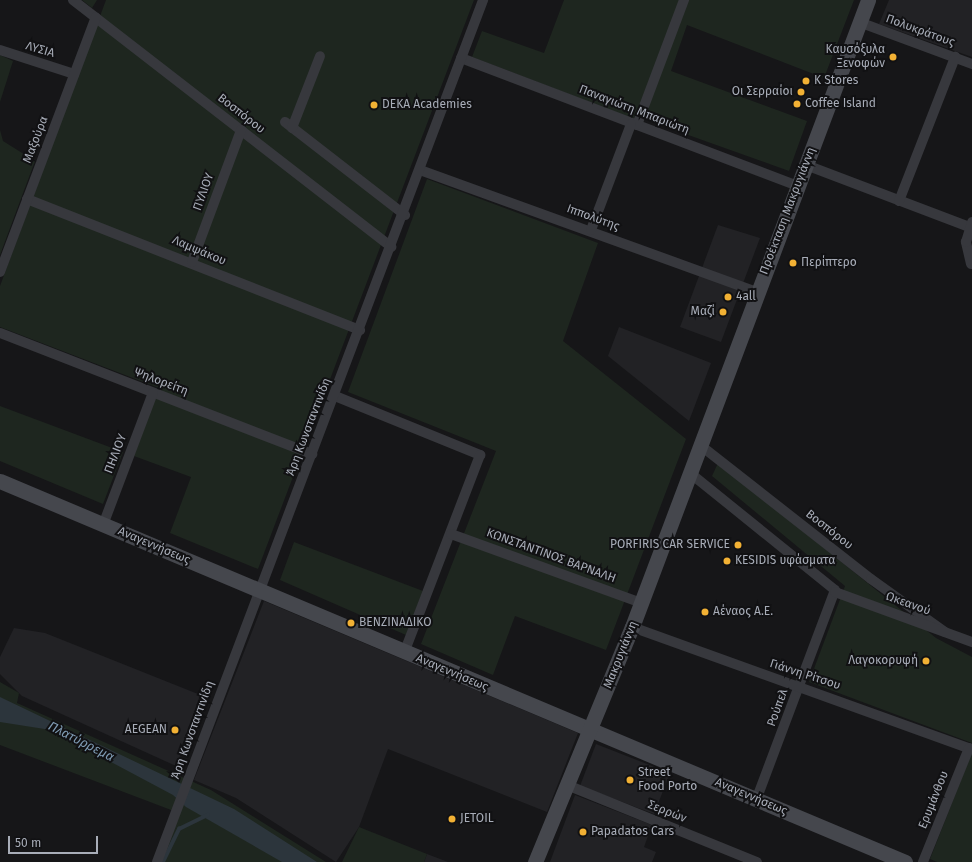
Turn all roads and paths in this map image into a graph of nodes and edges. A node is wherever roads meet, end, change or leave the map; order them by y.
1 (73, 0) edge
2 (483, 0) edge
3 (684, 0) edge
4 (868, 0) edge
5 (96, 17) junction
6 (859, 22) junction
7 (0, 50) edge
8 (320, 56) dead end
9 (955, 57) junction
10 (461, 58) junction
11 (972, 64) edge
12 (74, 74) junction
13 (634, 125) junction
14 (240, 130) junction
15 (806, 165) junction
16 (420, 170) junction
17 (798, 186) junction
18 (27, 199) junction
19 (899, 201) junction
20 (404, 215) junction
21 (970, 225) edge
22 (591, 230) junction
23 (392, 247) junction
24 (192, 262) junction
25 (970, 264) dead end
26 (0, 272) edge
27 (758, 292) junction
28 (360, 330) junction
29 (0, 333) edge
30 (153, 393) junction
31 (335, 396) junction
32 (700, 445) junction
33 (312, 454) junction
34 (690, 473) junction
35 (0, 481) edge
36 (103, 525) junction
37 (451, 534) junction
38 (260, 590) junction
39 (835, 592) junction
40 (642, 603) junction
41 (632, 627) junction
42 (945, 632) junction
43 (972, 642) edge
44 (404, 653) junction
45 (800, 686) junction
46 (591, 730) junction
47 (969, 748) joint
48 (567, 785) junction
49 (756, 800) junction
50 (157, 862) edge
51 (535, 862) edge
52 (757, 862) edge
53 (905, 862) edge
54 (923, 862) edge

1 - 5 street, Βοσπόρου
2 - 10 street, Άρη Κωνσταντινίδη
3 - 13 street
4 - 6 main road, Προέκταση Μακρυγιάννη
5 - 12 street, Μαξούρα
5 - 14 street, Βοσπόρου
6 - 9 street, Πολυκράτους
6 - 15 main road, Προέκταση Μακρυγιάννη
7 - 12 street, ΛΥΣΙΑ
8 - 20 street
9 - 11 street, Πολυκράτους
9 - 19 street
10 - 13 street, Παναγιώτη Μπαριώτη
10 - 16 street, Άρη Κωνσταντινίδη
12 - 18 street, Μαξούρα
13 - 17 street, Παναγιώτη Μπαριώτη
13 - 22 street
14 - 23 street, Βοσπόρου
14 - 24 street, ΠΥΛΙΟΥ
15 - 17 main road, Προέκταση Μακρυγιάννη
15 - 19 street
16 - 20 street, Άρη Κωνσταντινίδη
16 - 22 street, Ιππολύτης
17 - 27 main road, Προέκταση Μακρυγιάννη
18 - 24 street, Λαμψάκου
18 - 26 street, Μαξούρα
19 - 21 street
20 - 23 street, Άρη Κωνσταντινίδη
21 - 25 street
22 - 27 street, Ιππολύτης
23 - 28 street, Άρη Κωνσταντινίδη
24 - 28 street, Λαμψάκου
27 - 32 main road, Προέκταση Μακρυγιάννη
28 - 31 street, Άρη Κωνσταντινίδη
29 - 30 street, Ψηλορείτη
30 - 33 street, Ψηλορείτη
30 - 36 street, ΠΗΛΙΟΥ
31 - 33 street, Άρη Κωνσταντινίδη
31 - 37 street
32 - 34 main road, Μακρυγιάννη
32 - 42 street, Βοσπόρου
33 - 38 street, Άρη Κωνσταντινίδη
34 - 39 street
34 - 40 main road, Μακρυγιάννη
35 - 36 main road, Αναγεννήσεως
36 - 38 main road, Αναγεννήσεως
37 - 40 street, ΚΩΝΣΤΑΝΤΙΝΟΣ ΒΑΡΝΑΛΗ
37 - 44 street
38 - 44 main road, Αναγεννήσεως
38 - 50 street, Άρη Κωνσταντινίδη
39 - 42 street, Ωκεανού
39 - 45 street, Ρούπελ
40 - 41 main road, Μακρυγιάννη
41 - 45 street, Γιάννη Ρίτσου
41 - 46 main road, Μακρυγιάννη
42 - 43 street, Ωκεανού
44 - 46 main road, Αναγεννήσεως
45 - 47 street, Γιάννη Ρίτσου
45 - 49 street, Ρούπελ
46 - 48 main road, Μακρυγιάννη
46 - 49 main road, Αναγεννήσεως
47 - 54 street, Ερυμάνθου
48 - 51 main road, Μακρυγιάννη
48 - 52 street, Σερρών
49 - 53 main road, Αναγεννήσεως

